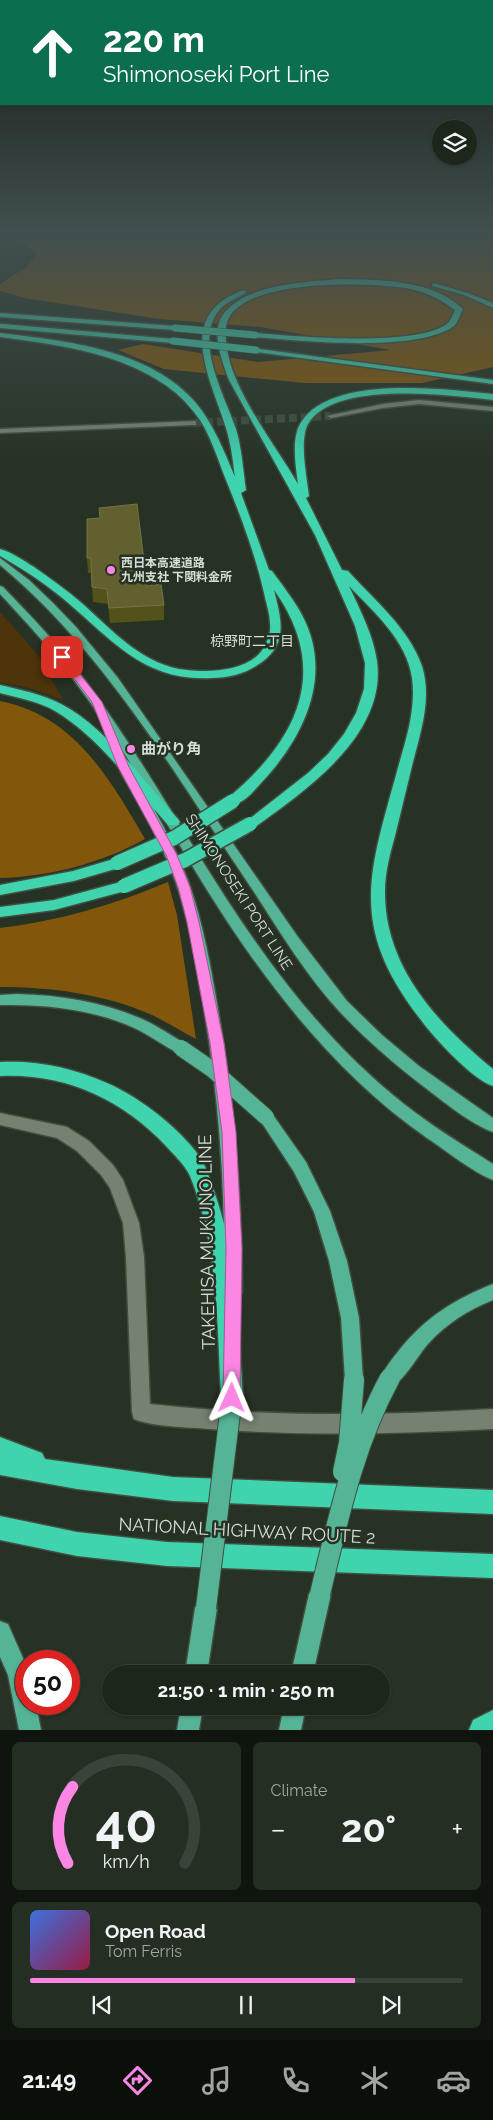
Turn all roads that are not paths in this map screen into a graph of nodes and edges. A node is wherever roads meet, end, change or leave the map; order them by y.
1 (215, 311) edge
2 (231, 311) edge
3 (460, 311) edge
4 (0, 317) edge
5 (0, 325) edge
6 (174, 335) junction
7 (0, 336) edge
8 (256, 343) junction
9 (350, 354) dead end
10 (480, 371) dead end
11 (493, 373) edge
12 (493, 382) edge
13 (493, 398) edge
14 (493, 409) edge
15 (331, 416) tunnel mouth
16 (193, 423) tunnel mouth
17 (0, 431) edge
18 (304, 500) junction
19 (243, 509) junction
20 (0, 552) edge
21 (0, 561) edge
22 (334, 563) junction
23 (264, 568) junction
24 (0, 589) edge
25 (0, 689) edge
26 (97, 702) junction
27 (123, 767) junction
28 (173, 822) junction
29 (0, 890) edge
30 (0, 912) edge
31 (0, 1000) edge
32 (0, 1068) edge
33 (493, 1079) edge
34 (0, 1119) edge
35 (493, 1126) edge
36 (493, 1173) edge
37 (493, 1292) edge
38 (232, 1398) junction
39 (493, 1419) edge
40 (0, 1449) edge
41 (0, 1463) edge
42 (78, 1477) junction
43 (493, 1502) edge
44 (0, 1528) edge
45 (493, 1566) edge
46 (320, 1594) junction
47 (0, 1632) edge
48 (197, 1665) edge
49 (304, 1665) edge
50 (190, 1715) edge
51 (293, 1715) edge
52 (493, 1724) edge
53 (30, 1730) edge
54 (188, 1730) edge
55 (290, 1730) edge
56 (483, 1730) edge

1 - 19 highway
2 - 18 highway
3 - 8 highway
4 - 6 highway
5 - 6 highway
6 - 8 highway, bridge
6 - 8 highway, bridge
7 - 19 highway
8 - 9 highway
8 - 12 highway
10 - 11 highway
13 - 18 highway
14 - 15 street
16 - 17 street
18 - 22 highway
19 - 23 highway
20 - 23 highway
21 - 35 main road, SHIMONOSEKI PORT LINE
22 - 30 highway, bridge
22 - 33 highway
23 - 29 highway, bridge
24 - 26 main road, SHIMONOSEKI PORT LINE
25 - 27 highway
26 - 27 main road, TAKEHISA MUKUNO LINE
26 - 28 main road, SHIMONOSEKI PORT LINE
27 - 28 highway
27 - 38 main road, TAKEHISA MUKUNO LINE
28 - 36 main road, SHIMONOSEKI PORT LINE
31 - 46 main road, bridge
32 - 38 highway
34 - 39 street
37 - 46 main road, bridge
38 - 48 main road, TAKEHISA MUKUNO LINE, bridge
40 - 42 highway
41 - 42 highway
42 - 43 highway
44 - 45 highway, NATIONAL HIGHWAY ROUTE 2
46 - 49 main road
47 - 53 main road
50 - 54 main road
51 - 55 main road
52 - 56 highway

